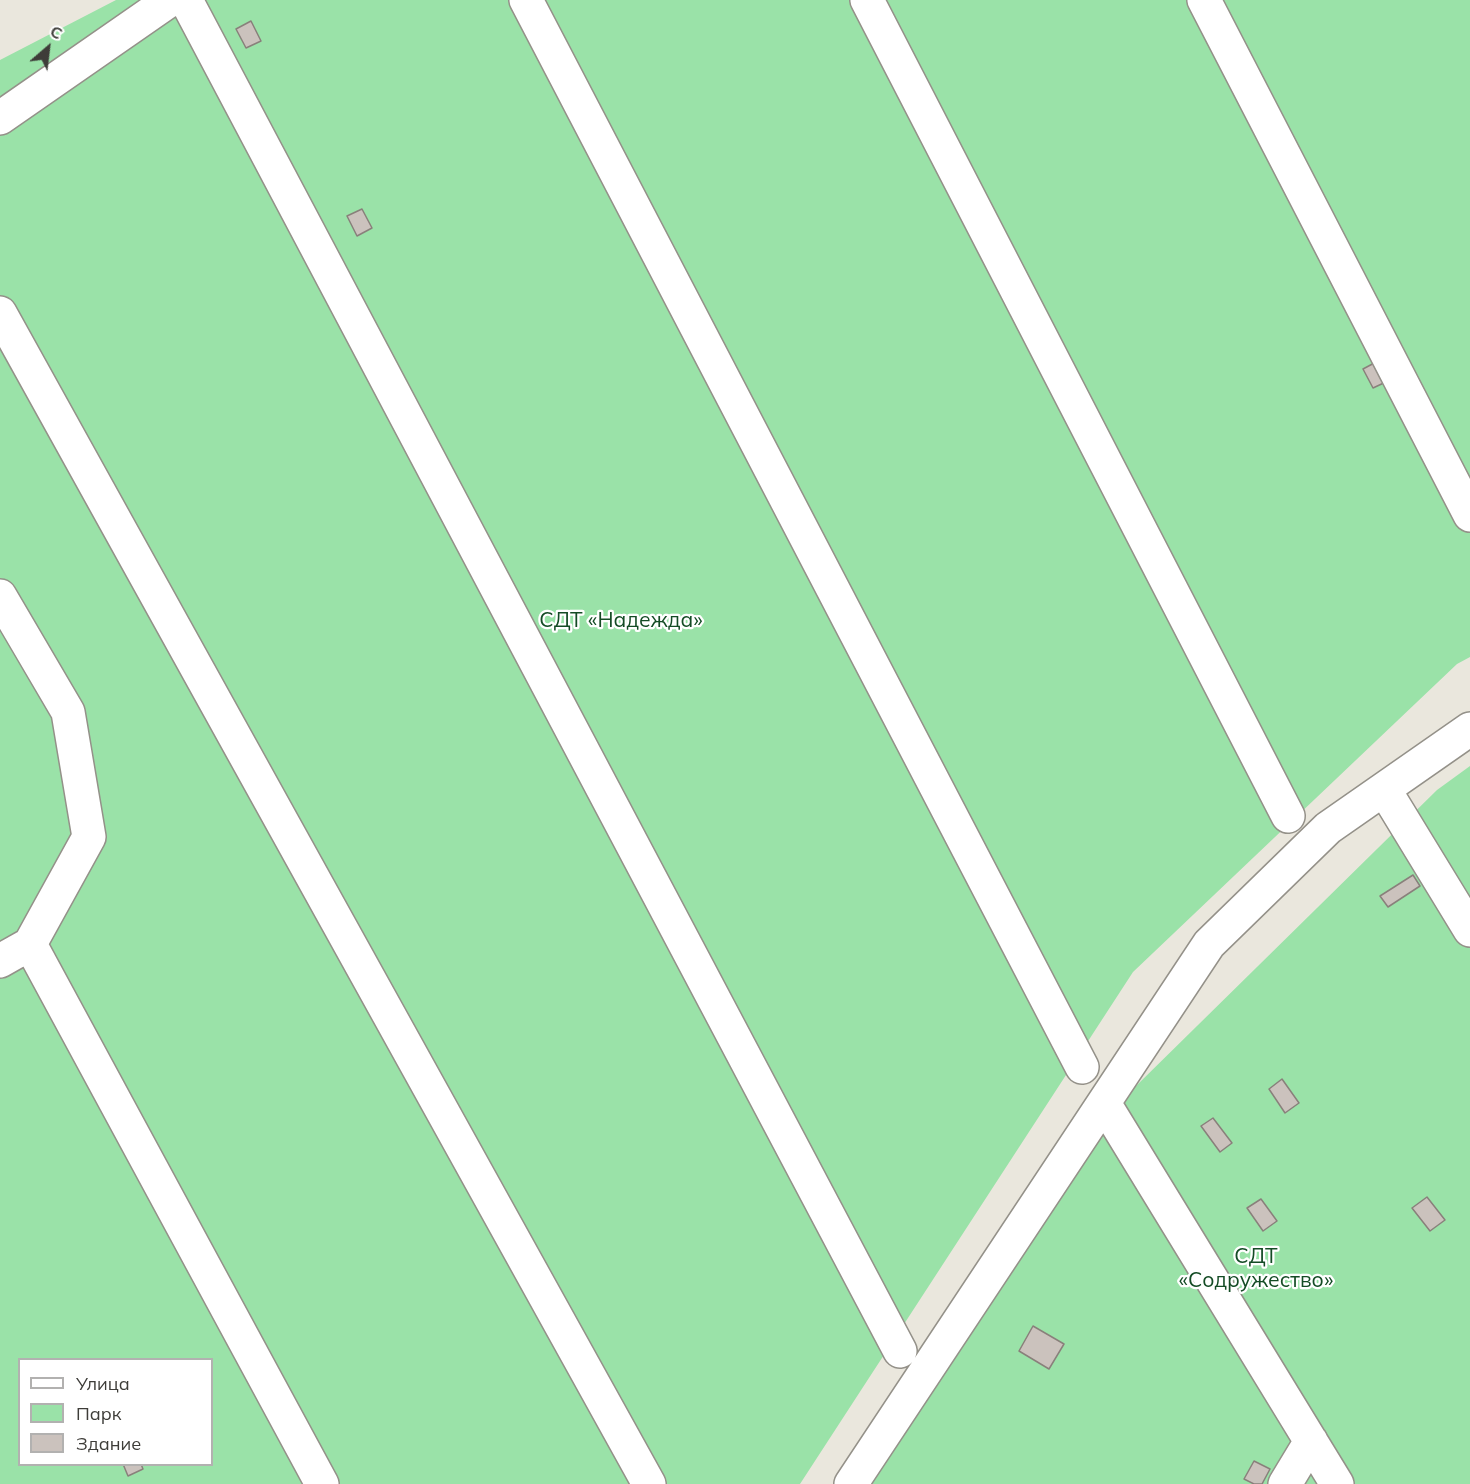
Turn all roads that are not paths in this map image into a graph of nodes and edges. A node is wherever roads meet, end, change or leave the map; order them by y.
1 (170, 0) edge
2 (186, 0) edge
3 (526, 0) edge
4 (867, 0) edge
5 (1204, 0) edge
6 (0, 118) edge
7 (0, 314) edge
8 (1470, 515) edge
9 (0, 596) edge
10 (1470, 729) edge
11 (1384, 789) junction
12 (1288, 816) dead end
13 (1470, 930) edge
14 (30, 944) junction
15 (0, 961) edge
16 (1082, 1067) dead end
17 (1104, 1103) junction
18 (900, 1352) dead end
19 (1311, 1441) junction
20 (322, 1484) edge
21 (649, 1484) edge
22 (851, 1484) edge
23 (1285, 1484) edge
24 (1338, 1484) edge

1 - 6 street
2 - 18 street
3 - 16 street
4 - 12 street
5 - 8 street
7 - 21 street
9 - 14 street
10 - 11 street
11 - 13 street
11 - 17 street
14 - 15 street
14 - 20 street
17 - 19 street
17 - 22 street
19 - 23 street
19 - 24 street

